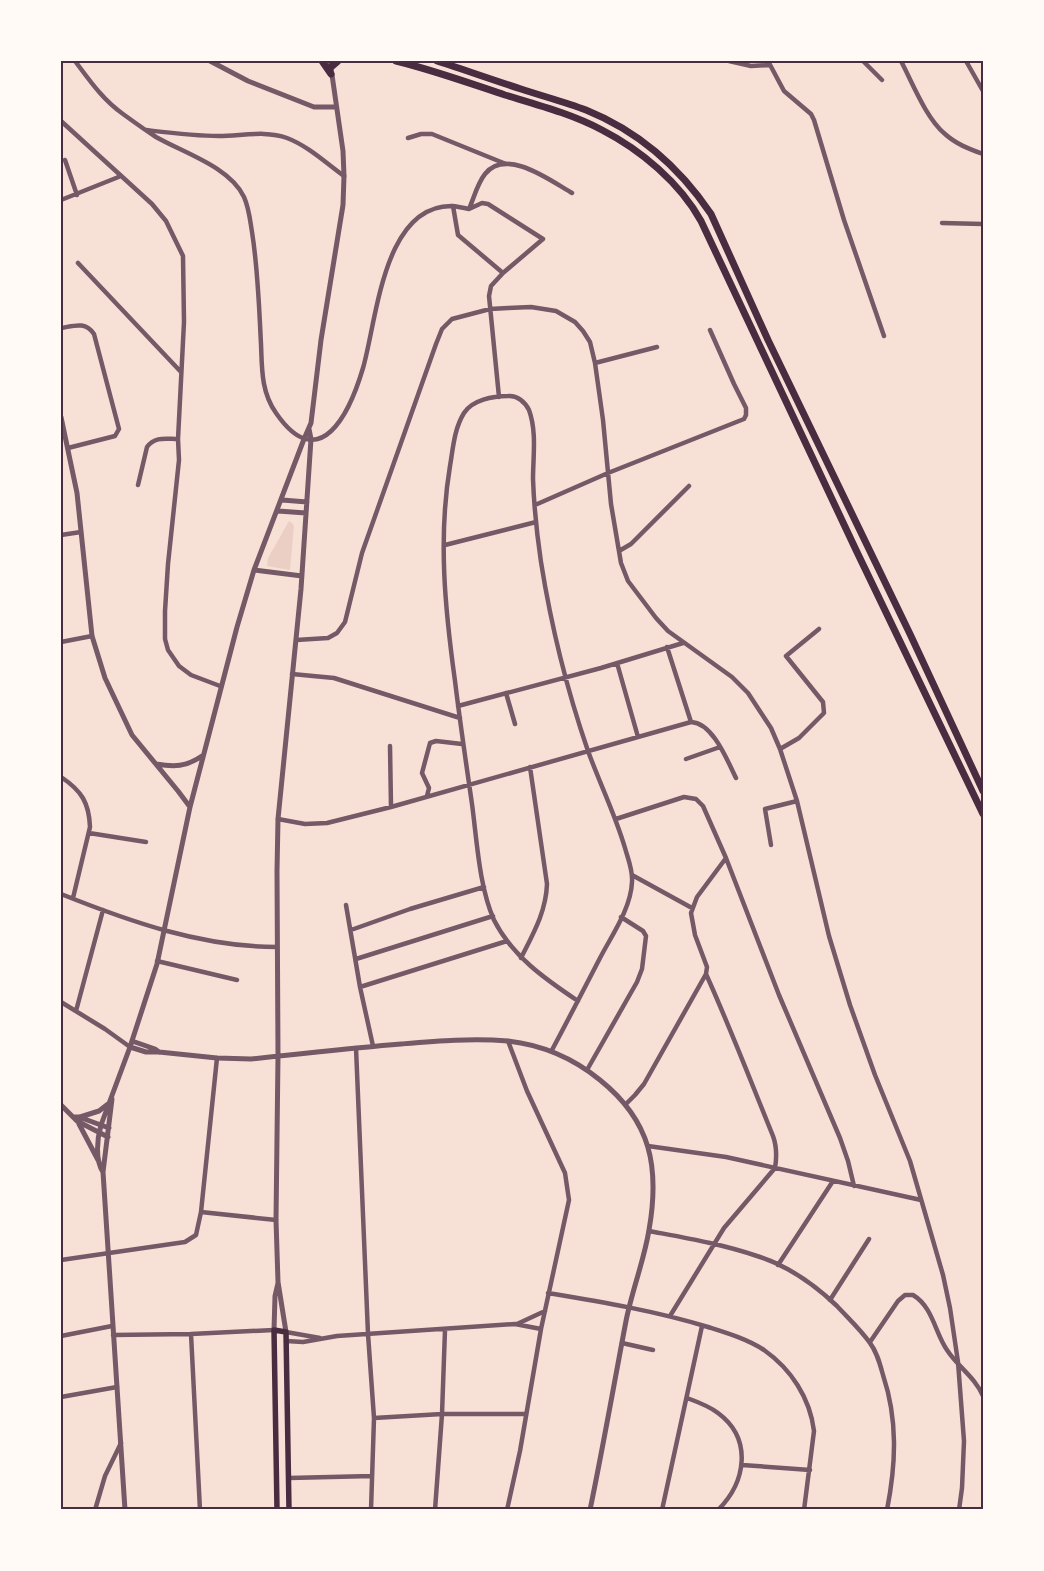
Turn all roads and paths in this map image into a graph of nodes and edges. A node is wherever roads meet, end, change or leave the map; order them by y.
1 (75, 61) edge
2 (210, 61) edge
3 (322, 61) edge
4 (338, 61) edge
5 (396, 61) edge
6 (437, 61) edge
7 (729, 61) edge
8 (863, 61) edge
9 (901, 61) edge
10 (966, 61) edge
11 (769, 63) edge
12 (331, 68) edge
13 (882, 80) dead end
14 (983, 91) edge
15 (336, 107) junction
16 (61, 121) edge
17 (145, 129) junction
18 (408, 138) dead end
19 (983, 154) edge
20 (65, 160) dead end
21 (507, 164) junction
22 (121, 176) junction
23 (344, 176) junction
24 (572, 193) dead end
25 (76, 195) junction
26 (61, 200) edge
27 (453, 206) junction
28 (469, 209) junction
29 (942, 223) dead end
30 (983, 224) edge
31 (78, 263) dead end
32 (503, 273) junction
33 (490, 310) junction
34 (61, 328) edge
35 (710, 330) dead end
36 (884, 336) dead end
37 (657, 347) dead end
38 (596, 363) junction
39 (181, 372) junction
40 (499, 397) junction
41 (61, 417) edge
42 (309, 429) junction
43 (178, 439) junction
44 (304, 439) junction
45 (311, 440) junction
46 (68, 448) junction
47 (608, 473) junction
48 (138, 485) dead end
49 (689, 486) dead end
50 (282, 500) junction
51 (307, 502) junction
52 (535, 505) junction
53 (278, 511) junction
54 (306, 513) junction
55 (536, 522) junction
56 (81, 532) junction
57 (61, 535) edge
58 (445, 545) junction
59 (619, 551) junction
60 (254, 570) junction
61 (302, 576) junction
62 (820, 629) dead end
63 (92, 636) junction
64 (296, 640) junction
65 (61, 642) edge
66 (683, 643) junction
67 (666, 647) junction
68 (618, 663) junction
69 (292, 674) junction
70 (566, 677) junction
71 (220, 686) junction
72 (506, 693) junction
73 (458, 706) junction
74 (460, 718) junction
75 (691, 722) junction
76 (514, 724) dead end
77 (638, 737) junction
78 (462, 744) junction
79 (390, 746) dead end
80 (720, 748) junction
81 (780, 749) junction
82 (588, 751) junction
83 (202, 756) junction
84 (686, 759) dead end
85 (155, 764) junction
86 (530, 767) junction
87 (61, 777) edge
88 (736, 778) dead end
89 (469, 784) junction
90 (983, 791) edge
91 (427, 796) junction
92 (796, 800) junction
93 (190, 807) junction
94 (391, 807) junction
95 (983, 814) edge
96 (278, 819) junction
97 (616, 819) junction
98 (89, 833) junction
99 (146, 842) dead end
100 (771, 845) dead end
101 (726, 858) junction
102 (632, 875) junction
103 (484, 887) junction
104 (61, 894) edge
105 (73, 898) junction
106 (346, 905) dead end
107 (692, 908) junction
108 (103, 910) junction
109 (493, 916) junction
110 (622, 917) junction
111 (351, 930) junction
112 (165, 931) junction
113 (507, 941) junction
114 (277, 947) junction
115 (521, 958) junction
116 (356, 960) junction
117 (157, 961) junction
118 (706, 974) junction
119 (237, 980) dead end
120 (360, 987) junction
121 (578, 1001) junction
122 (61, 1002) edge
123 (76, 1011) junction
124 (508, 1041) junction
125 (131, 1044) junction
126 (373, 1046) junction
127 (356, 1048) junction
128 (552, 1050) junction
129 (278, 1056) junction
130 (218, 1058) junction
131 (587, 1070) junction
132 (112, 1097) junction
133 (61, 1104) edge
134 (109, 1104) junction
135 (626, 1104) junction
136 (77, 1118) junction
137 (100, 1125) junction
138 (109, 1128) junction
139 (99, 1133) junction
140 (108, 1138) junction
141 (648, 1146) junction
142 (99, 1164) junction
143 (775, 1168) junction
144 (103, 1172) junction
145 (833, 1181) junction
146 (854, 1186) junction
147 (921, 1200) junction
148 (201, 1212) junction
149 (276, 1220) junction
150 (649, 1231) junction
151 (869, 1239) dead end
152 (714, 1243) junction
153 (108, 1253) junction
154 (61, 1260) edge
155 (778, 1265) junction
156 (278, 1282) junction
157 (548, 1293) junction
158 (830, 1300) junction
159 (628, 1308) junction
160 (545, 1311) junction
161 (670, 1316) junction
162 (515, 1324) junction
163 (112, 1326) junction
164 (702, 1326) junction
165 (541, 1329) junction
166 (274, 1330) junction
167 (445, 1330) junction
168 (286, 1332) junction
169 (191, 1334) junction
170 (368, 1334) junction
171 (113, 1335) junction
172 (61, 1336) edge
173 (321, 1338) junction
174 (274, 1340) junction
175 (286, 1341) junction
176 (870, 1342) junction
177 (622, 1343) junction
178 (653, 1350) dead end
179 (958, 1362) junction
180 (117, 1387) junction
181 (983, 1396) edge
182 (61, 1397) edge
183 (687, 1398) junction
184 (442, 1414) junction
185 (526, 1414) junction
186 (374, 1418) junction
187 (122, 1442) junction
188 (742, 1465) junction
189 (810, 1470) junction
190 (372, 1476) junction
191 (289, 1478) junction
192 (95, 1510) edge
193 (125, 1510) edge
194 (200, 1510) edge
195 (278, 1510) edge
196 (289, 1510) edge
197 (371, 1510) edge
198 (435, 1510) edge
199 (507, 1510) edge
200 (590, 1510) edge
201 (662, 1510) edge
202 (718, 1510) edge
203 (804, 1510) edge
204 (887, 1510) edge
205 (959, 1510) edge

1 - 17 street
2 - 15 street
3 - 12 highway
4 - 12 highway
5 - 95 highway
6 - 90 highway
7 - 11 street
8 - 13 street
9 - 19 street
10 - 14 street
11 - 36 street
12 - 15 street
15 - 23 street
16 - 22 street
17 - 23 street
17 - 44 street
18 - 21 street
20 - 25 street
21 - 24 street
21 - 28 street
22 - 25 street
22 - 39 street
23 - 42 street
25 - 26 street
27 - 28 street
27 - 32 street
27 - 45 street
28 - 32 street
29 - 30 street
31 - 39 street
32 - 33 street
33 - 38 street
33 - 40 street
33 - 64 street
34 - 46 street
35 - 47 street
37 - 38 street
38 - 47 street
39 - 43 street
40 - 52 street
40 - 58 street
41 - 46 street
42 - 44 street
42 - 45 street
43 - 48 street
43 - 71 street
44 - 45 street
44 - 50 street
45 - 51 street
46 - 56 street
47 - 52 street
47 - 59 street
49 - 59 street
50 - 51 street
50 - 53 street
51 - 54 street
52 - 55 street
53 - 54 street
53 - 60 street
54 - 61 street
55 - 58 street
55 - 70 street
56 - 57 street
56 - 63 street
58 - 73 street
59 - 66 street
60 - 61 street
60 - 71 street
61 - 64 street
62 - 81 street
63 - 65 street
63 - 85 street
64 - 69 street
66 - 67 street
66 - 81 street
67 - 68 street
67 - 75 street
68 - 70 street
68 - 77 street
69 - 74 street
69 - 96 street
70 - 72 street
70 - 82 street
71 - 83 street
72 - 73 street
72 - 76 street
73 - 74 street
74 - 78 street
75 - 77 street
75 - 80 street
77 - 82 street
78 - 89 street
78 - 91 street
79 - 94 street
80 - 84 street
80 - 88 street
81 - 92 street
82 - 86 street
82 - 97 street
83 - 85 street
83 - 93 street
85 - 93 street
86 - 89 street
86 - 115 street
87 - 98 street
89 - 91 street
89 - 103 street
91 - 94 street
92 - 100 street
92 - 147 street
93 - 112 street
94 - 96 street
96 - 114 street
97 - 101 street
97 - 102 street
98 - 99 street
98 - 105 street
101 - 107 street
101 - 146 street
102 - 107 street
102 - 110 street
103 - 109 street
103 - 111 street
104 - 105 street
105 - 108 street
106 - 111 street
107 - 118 street
108 - 112 street
108 - 123 street
109 - 113 street
109 - 116 street
110 - 121 street
110 - 131 street
111 - 116 street
112 - 114 street
112 - 117 street
113 - 115 street
113 - 120 street
114 - 129 street
115 - 121 street
116 - 120 street
117 - 119 street
117 - 125 street
118 - 135 street
118 - 143 street
120 - 126 street
121 - 128 street
122 - 123 street
123 - 125 street
124 - 126 street
124 - 128 street
124 - 157 street
125 - 130 street
125 - 132 street
126 - 127 street
127 - 129 street
127 - 170 street
128 - 131 street
129 - 130 street
129 - 149 street
130 - 148 street
131 - 135 street
132 - 134 street
132 - 138 street
133 - 136 street
134 - 136 street
134 - 137 street
135 - 141 street
136 - 137 street
136 - 139 street
136 - 142 street
137 - 138 street
137 - 139 street
138 - 140 street
139 - 140 street
139 - 142 street
140 - 144 street
141 - 143 street
141 - 150 street
142 - 144 street
143 - 145 street
143 - 152 street
144 - 153 street
145 - 146 street
145 - 155 street
146 - 147 street
147 - 179 street
148 - 149 street
148 - 153 street
149 - 156 street
150 - 152 street
150 - 159 street
151 - 158 street
152 - 155 street
152 - 161 street
153 - 154 street
153 - 163 street
155 - 158 street
156 - 166 street
156 - 168 street
157 - 159 street
157 - 160 street
158 - 176 street
159 - 161 street
159 - 177 street
160 - 162 street
160 - 165 street
161 - 164 street
162 - 165 street
162 - 167 street
163 - 171 street
163 - 172 street
164 - 183 street
164 - 189 street
165 - 185 street
166 - 168 main road
166 - 169 street
166 - 174 main road
167 - 170 street
167 - 184 street
168 - 173 street
168 - 175 main road
169 - 171 street
169 - 194 street
170 - 173 street
170 - 186 street
171 - 180 street
173 - 175 street
174 - 175 main road
174 - 195 main road
175 - 191 main road
176 - 179 street
176 - 204 street
177 - 178 street
177 - 200 street
179 - 181 street
179 - 205 street
180 - 182 street
180 - 187 street
183 - 188 street
183 - 201 street
184 - 185 street
184 - 186 street
184 - 198 street
185 - 199 street
186 - 190 street
187 - 192 street
187 - 193 street
188 - 189 street
188 - 202 street
189 - 203 street
190 - 191 street
190 - 197 street
191 - 196 main road

